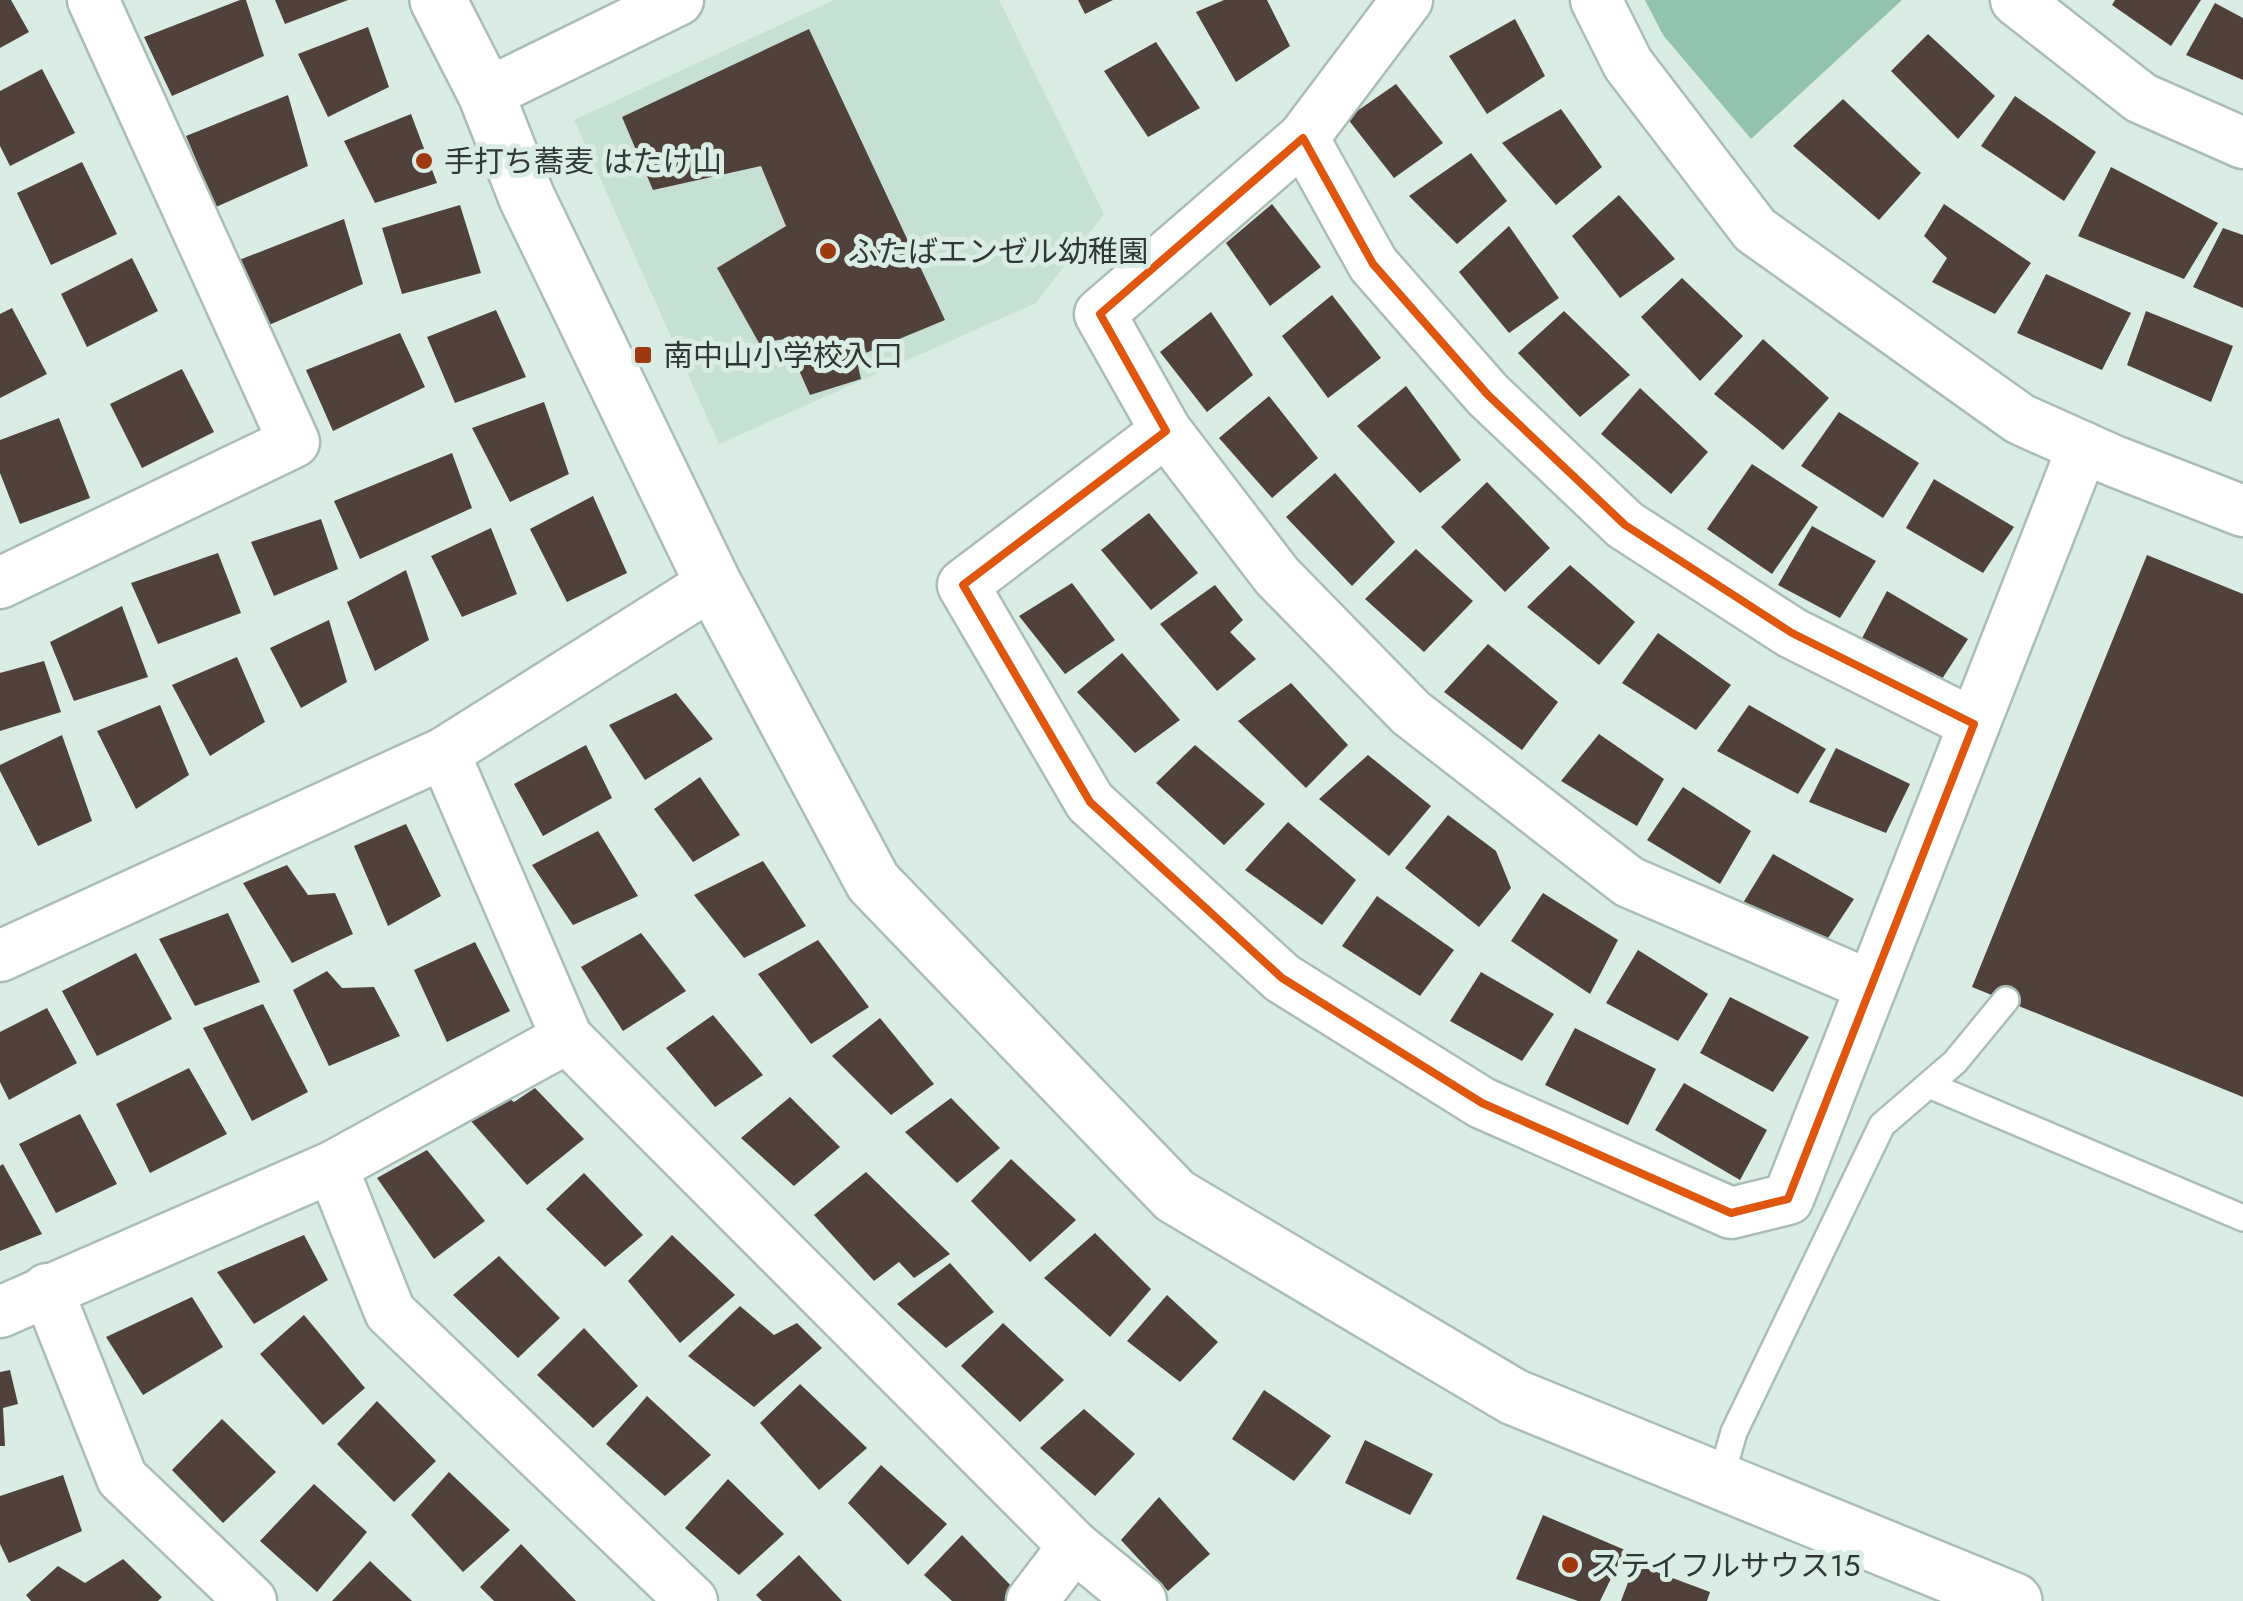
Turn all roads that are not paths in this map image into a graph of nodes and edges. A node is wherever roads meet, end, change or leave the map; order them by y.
1 (93, 0) edge
2 (438, 0) edge
3 (678, 0) edge
4 (1407, 0) edge
5 (1596, 0) edge
6 (2016, 0) edge
7 (486, 94) junction
8 (1303, 138) junction
9 (2243, 143) edge
10 (1166, 431) junction
11 (2082, 447) junction
12 (2243, 511) edge
13 (5, 569) edge
14 (714, 583) junction
15 (1974, 724) junction
16 (444, 753) junction
17 (0, 956) edge
18 (1871, 986) junction
19 (2006, 1000) dead end
20 (567, 1038) junction
21 (1928, 1085) junction
22 (332, 1167) junction
23 (2243, 1218) edge
24 (47, 1289) junction
25 (0, 1312) edge
26 (1720, 1482) junction
27 (1074, 1546) junction
28 (251, 1601) edge
29 (692, 1601) edge
30 (1032, 1601) edge
31 (1141, 1601) edge
32 (2014, 1601) edge

1 - 13 street
2 - 7 street
3 - 7 street
4 - 8 street
5 - 11 street
6 - 9 street
7 - 14 street
8 - 10 street
8 - 15 street
10 - 18 street
10 - 18 street
11 - 12 street
11 - 15 street
14 - 16 street
14 - 26 street
15 - 18 street
16 - 17 street
16 - 20 street
19 - 21 lane
20 - 22 street
20 - 27 street
21 - 23 lane
21 - 26 lane
22 - 24 street
22 - 29 street
24 - 25 street
24 - 28 street
26 - 32 street
27 - 30 street
27 - 31 street

